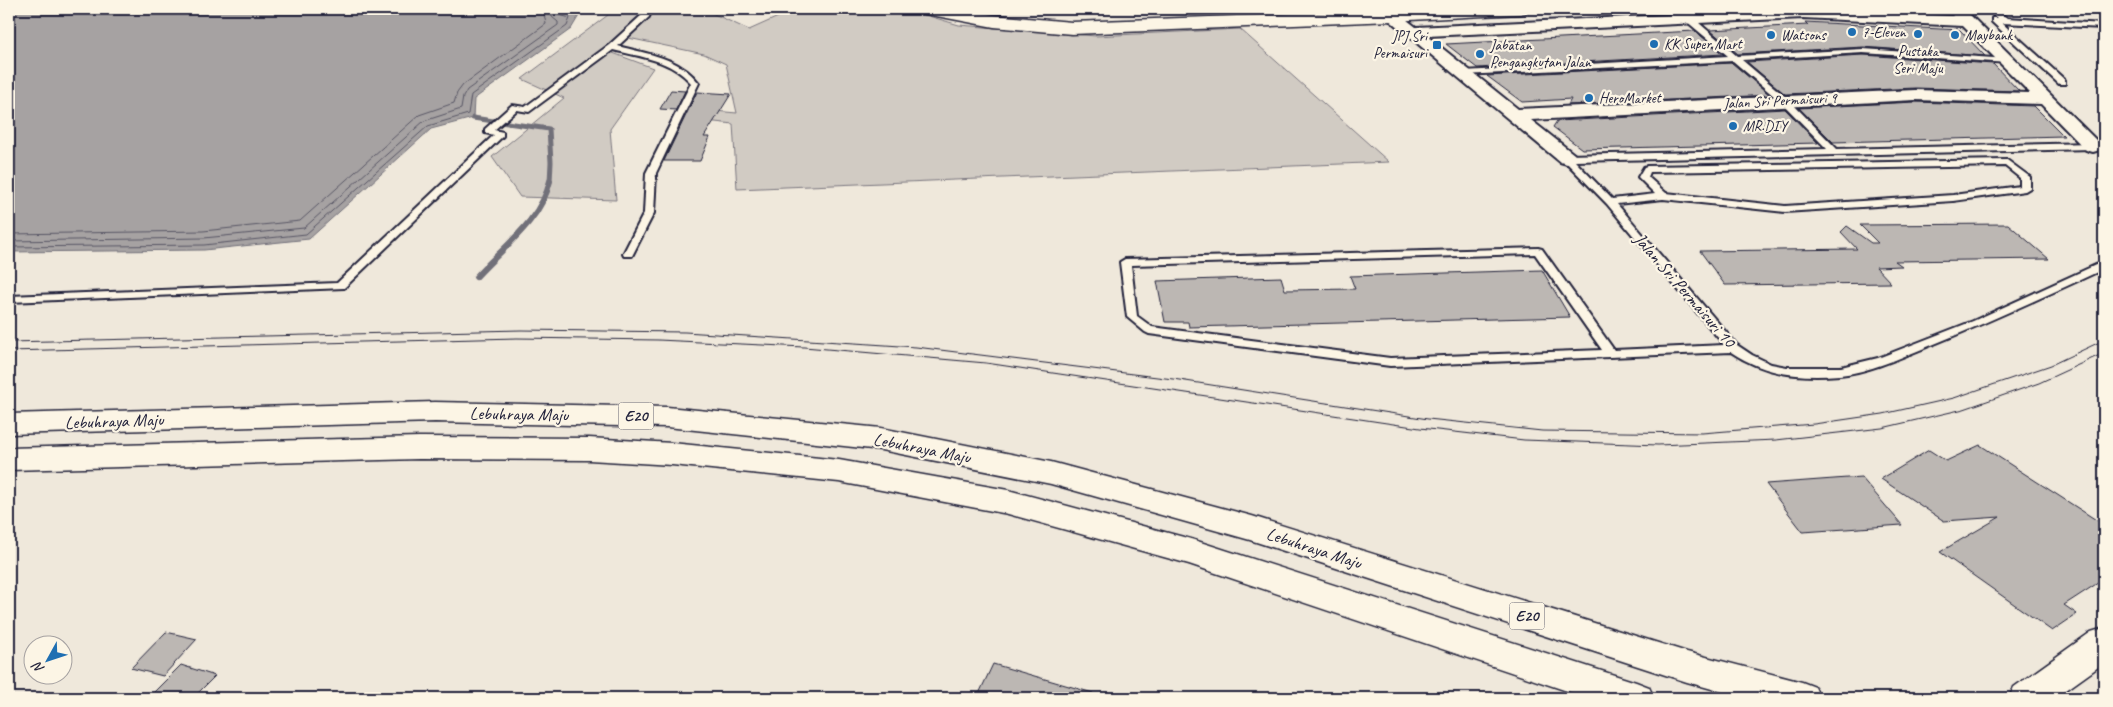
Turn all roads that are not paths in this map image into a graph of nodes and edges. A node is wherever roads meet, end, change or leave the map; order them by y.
1 (648, 9) edge
2 (926, 9) edge
3 (966, 9) edge
4 (1325, 9) edge
5 (1520, 9) edge
6 (1991, 9) edge
7 (2094, 9) edge
8 (2104, 9) edge
9 (1388, 12) edge
10 (1961, 15) edge
11 (1688, 18) junction
12 (2004, 20) junction
13 (2104, 26) edge
14 (1412, 32) junction
15 (612, 47) junction
16 (1736, 59) junction
17 (2008, 61) junction
18 (1464, 73) junction
19 (2062, 82) dead end
20 (2046, 99) junction
21 (1785, 101) junction
22 (1514, 115) junction
23 (2093, 146) joint
24 (1834, 151) junction
25 (1568, 158) junction
26 (1663, 196) junction
27 (1610, 202) junction
28 (628, 254) dead end
29 (2104, 265) edge
30 (9, 299) edge
31 (1733, 348) junction
32 (1610, 353) junction
33 (9, 424) edge
34 (9, 459) edge
35 (2104, 643) edge
36 (1636, 698) edge
37 (1802, 698) edge
38 (2027, 698) edge

1 - 15 lane
2 - 9 main road
3 - 4 main road
5 - 9 main road
6 - 12 lane
7 - 8 main road
9 - 14 street, Jalan Sri Permaisuri 10
10 - 11 street
10 - 17 street
11 - 14 street
11 - 16 lane
12 - 13 lane
12 - 19 lane
14 - 18 street, Jalan Sri Permaisuri 10
15 - 28 lane
15 - 30 lane
16 - 17 lane
16 - 18 lane
16 - 21 lane
17 - 20 street
18 - 22 street, Jalan Sri Permaisuri 10
20 - 21 street, Jalan Sri Permaisuri 9
20 - 23 street
21 - 22 street, Jalan Sri Permaisuri 9
21 - 24 lane
22 - 25 street, Jalan Sri Permaisuri 10
23 - 24 lane
24 - 25 lane
25 - 27 lane, Jalan Sri Permaisuri 10
26 - 26 lane
26 - 27 lane
27 - 31 lane, Jalan Sri Permaisuri 10
29 - 31 lane, Jalan Sri Permaisuri 10
31 - 32 lane
32 - 32 lane
33 - 37 main road, Lebuhraya Maju / E20
34 - 36 main road, Lebuhraya Maju / E20
35 - 38 main road

